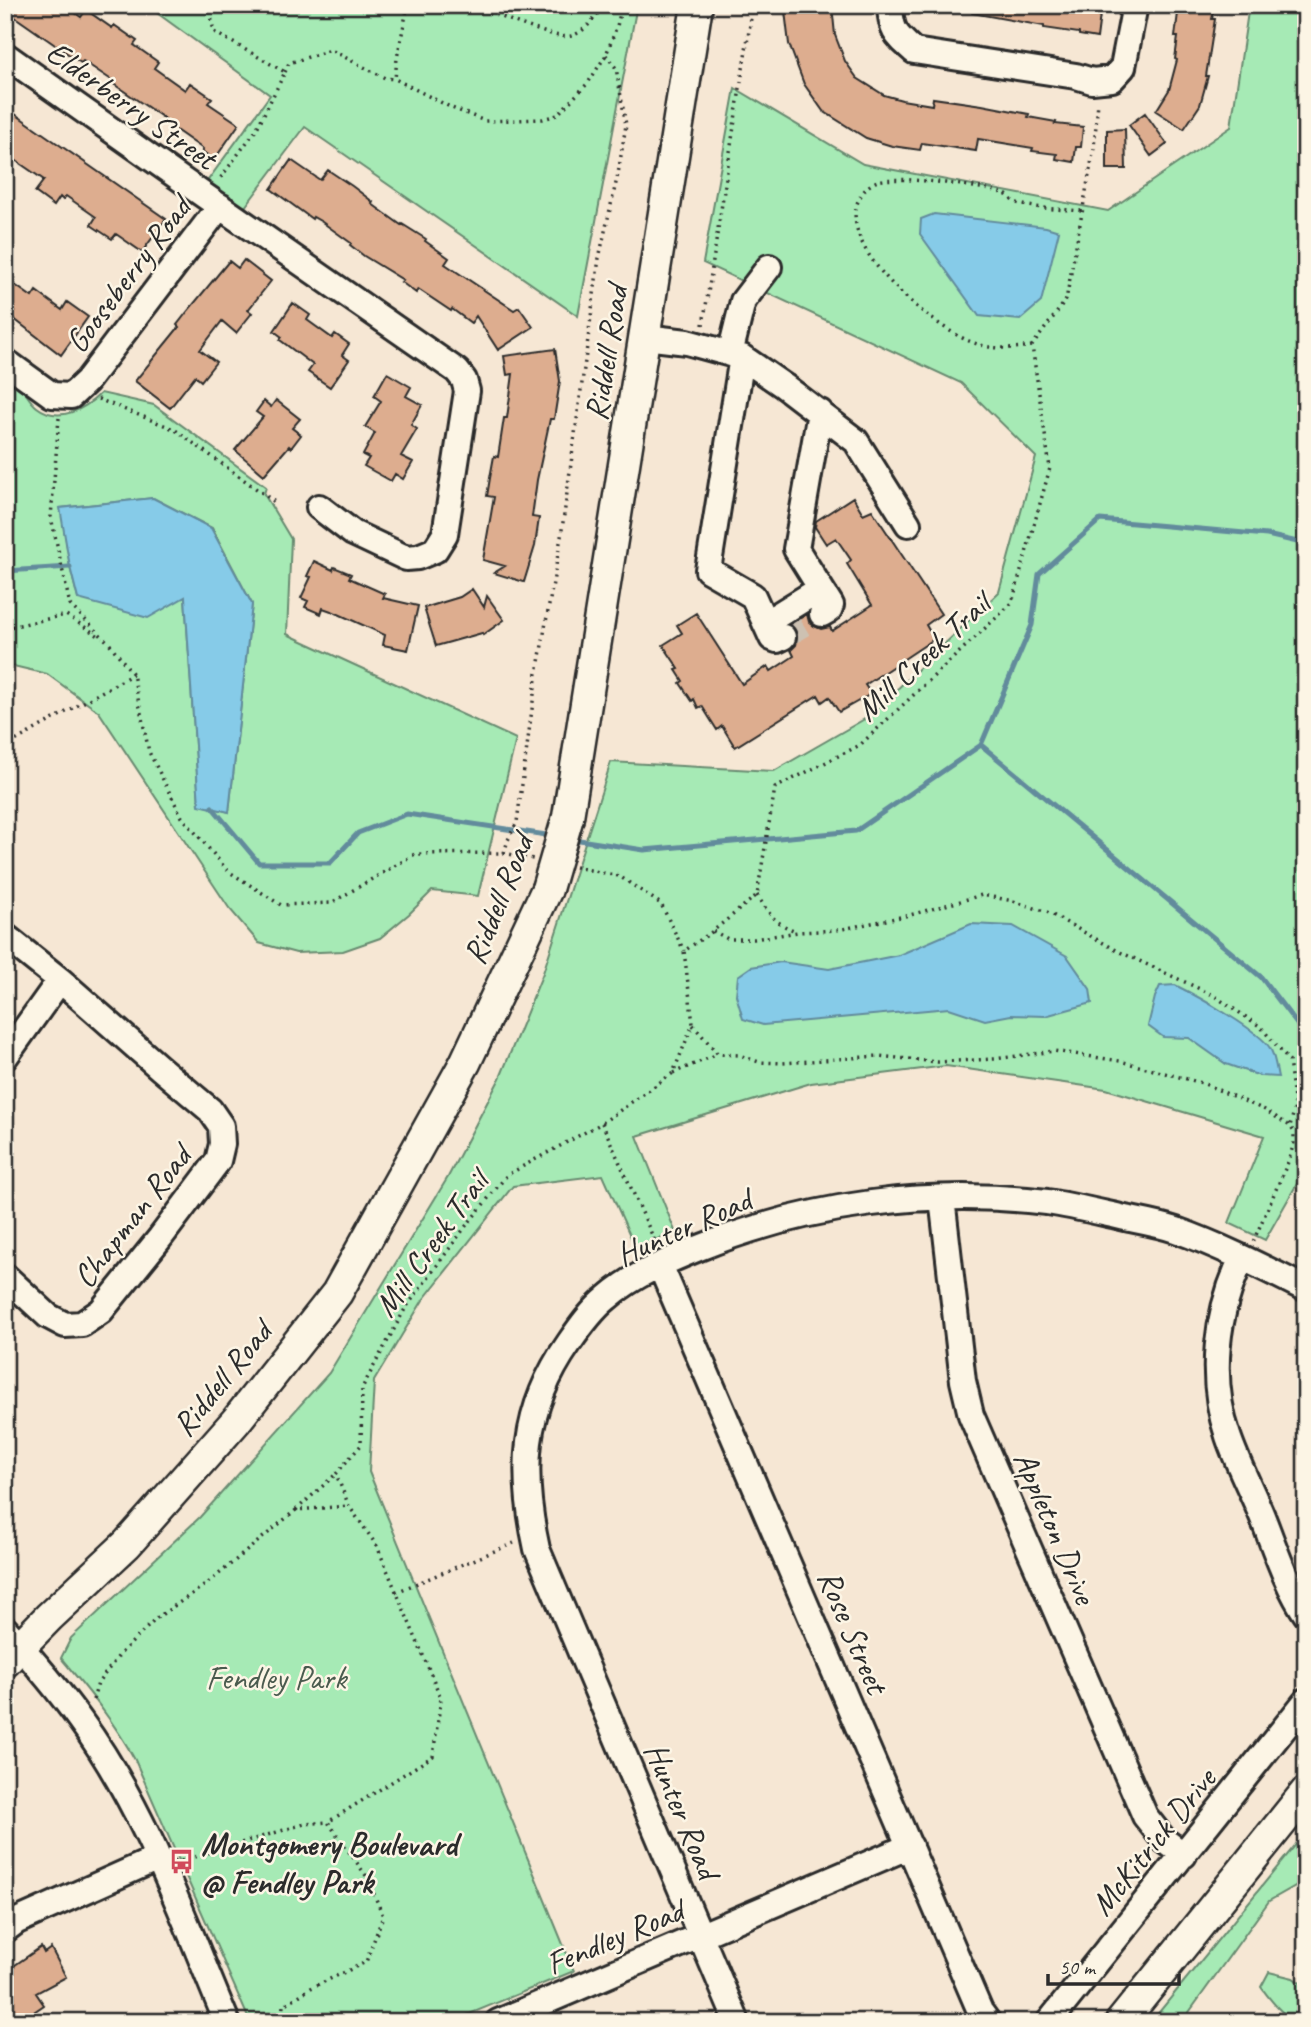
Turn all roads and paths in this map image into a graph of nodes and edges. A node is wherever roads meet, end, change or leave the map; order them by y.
1 (209, 5) edge
2 (408, 5) edge
3 (470, 5) edge
4 (602, 5) edge
5 (622, 5) edge
6 (697, 5) edge
7 (753, 5) edge
8 (890, 5) edge
9 (1135, 5) edge
10 (5, 55) edge
11 (606, 55) junction
12 (285, 72) junction
13 (395, 79) junction
14 (1098, 102) dead end
15 (217, 196) junction
16 (1081, 211) junction
17 (769, 267) dead end
18 (702, 329) dead end
19 (645, 337) junction
20 (1032, 346) junction
21 (736, 355) junction
22 (5, 361) edge
23 (93, 390) junction
24 (820, 412) junction
25 (59, 418) dead end
26 (276, 503) dead end
27 (319, 507) dead end
28 (908, 524) dead end
29 (820, 589) junction
30 (822, 614) dead end
31 (5, 628) edge
32 (109, 643) junction
33 (133, 674) junction
34 (5, 749) edge
35 (504, 853) junction
36 (568, 866) dead end
37 (545, 875) junction
38 (757, 895) junction
39 (713, 931) junction
40 (798, 932) junction
41 (5, 936) edge
42 (684, 951) junction
43 (60, 979) junction
44 (692, 1024) junction
45 (718, 1054) junction
46 (5, 1057) edge
47 (673, 1073) junction
48 (602, 1123) junction
49 (1290, 1126) junction
50 (942, 1198) junction
51 (1247, 1251) junction
52 (660, 1256) junction
53 (5, 1276) edge
54 (1306, 1289) edge
55 (336, 1474) junction
56 (349, 1506) junction
57 (296, 1510) junction
58 (514, 1543) dead end
59 (396, 1592) junction
60 (1306, 1614) edge
61 (10, 1646) edge
62 (93, 1700) dead end
63 (1306, 1701) edge
64 (1306, 1792) edge
65 (328, 1822) junction
66 (910, 1846) junction
67 (1184, 1855) junction
68 (168, 1861) junction
69 (5, 1930) edge
70 (700, 1935) junction
71 (227, 2022) edge
72 (281, 2022) edge
73 (498, 2022) edge
74 (737, 2022) edge
75 (988, 2022) edge
76 (1049, 2022) edge
77 (1121, 2022) edge

1 - 12 path
2 - 13 path
3 - 4 path
5 - 11 path
6 - 19 main road, Riddell Road
7 - 18 path
8 - 9 street
10 - 15 street, Elderberry Street
11 - 13 path
11 - 35 path
12 - 13 path
12 - 15 path
14 - 16 path
15 - 23 street, Gooseberry Road
15 - 27 street, Elderberry Street
16 - 20 path
16 - 20 path
17 - 21 street
19 - 21 street
19 - 37 main road, Riddell Road, bridge
20 - 38 path, Mill Creek Trail
21 - 24 street
21 - 29 street
22 - 23 street
23 - 26 path
24 - 28 street
24 - 29 street
25 - 32 path
29 - 30 street
31 - 32 path
32 - 33 path
33 - 34 path
33 - 35 path
35 - 37 path
36 - 42 path
37 - 61 main road, Riddell Road
38 - 39 path
38 - 40 path
39 - 40 path
39 - 42 path
40 - 49 path
41 - 43 street, Chapman Road
42 - 44 path
43 - 46 street
43 - 53 street, Chapman Road
44 - 45 path
44 - 47 path
45 - 47 path, Mill Creek Trail
45 - 49 path
47 - 48 path, Mill Creek Trail
48 - 52 path
48 - 55 path, Mill Creek Trail
49 - 51 path
50 - 51 street, Hunter Road
50 - 52 street, Hunter Road
50 - 67 street, Appleton Drive
51 - 54 street, Hunter Road
51 - 60 street
52 - 66 street, Rose Street
52 - 70 street, Hunter Road
55 - 56 path
55 - 57 path, Mill Creek Trail
56 - 57 path
56 - 59 path
57 - 62 path, Mill Creek Trail
58 - 59 path
59 - 65 path
61 - 68 street
63 - 67 street, McKitrick Drive
64 - 77 main road
65 - 68 path
65 - 72 path
66 - 70 street, Fendley Road
66 - 75 street, Rose Street
67 - 76 street, McKitrick Drive
68 - 69 street
68 - 71 street
70 - 73 street, Fendley Road
70 - 74 street, Hunter Road

